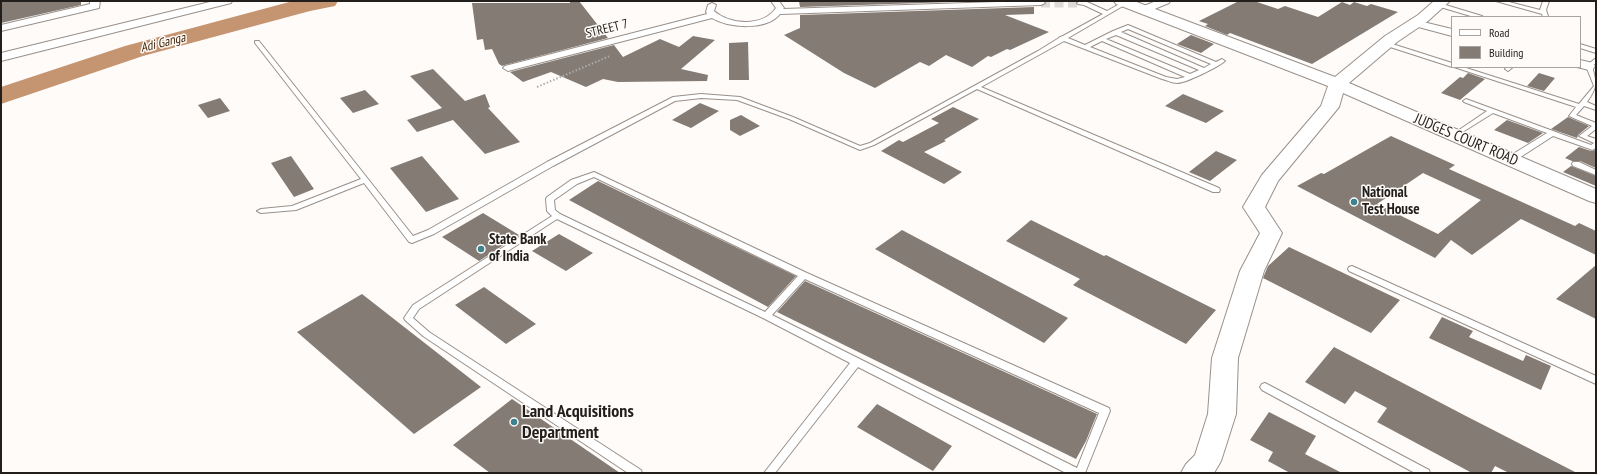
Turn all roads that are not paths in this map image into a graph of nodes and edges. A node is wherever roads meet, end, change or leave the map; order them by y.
1 (72, 1) edge
2 (95, 1) edge
3 (227, 1) edge
4 (775, 1) edge
5 (1165, 1) edge
6 (1499, 1) edge
7 (1546, 1) edge
8 (1125, 2) edge
9 (1080, 3) dead end
10 (1441, 3) edge
11 (203, 4) edge
12 (1041, 4) dead end
13 (712, 5) dead end
14 (1148, 8) junction
15 (778, 12) junction
16 (1106, 13) junction
17 (713, 15) junction
18 (1545, 15) edge
19 (1477, 16) edge
20 (1, 18) edge
21 (1415, 23) junction
22 (1, 28) edge
23 (1115, 32) junction
24 (1451, 33) edge
25 (1062, 38) junction
26 (1102, 39) junction
27 (1388, 41) junction
28 (257, 42) dead end
29 (1581, 46) edge
30 (1084, 47) junction
31 (1596, 51) edge
32 (1, 57) edge
33 (1588, 63) edge
34 (1451, 66) edge
35 (508, 68) dead end
36 (1460, 68) edge
37 (1204, 70) junction
38 (1191, 77) junction
39 (1338, 83) junction
40 (1596, 86) edge
41 (976, 87) junction
42 (1466, 101) dead end
43 (1581, 105) junction
44 (1596, 108) edge
45 (1492, 111) junction
46 (1596, 126) edge
47 (1459, 132) junction
48 (1552, 133) junction
49 (1596, 144) edge
50 (1516, 156) junction
51 (1576, 164) dead end
52 (1596, 173) edge
53 (364, 180) junction
54 (1216, 190) dead end
55 (1596, 190) edge
56 (1596, 197) edge
57 (261, 211) dead end
58 (556, 216) junction
59 (1352, 269) dead end
60 (804, 275) junction
61 (766, 316) junction
62 (856, 362) junction
63 (1596, 380) edge
64 (1265, 387) dead end
65 (637, 473) edge
66 (768, 473) edge
67 (1076, 473) edge
68 (1080, 473) edge
69 (1196, 473) edge
70 (1425, 473) edge

1 - 20 street
2 - 22 street
3 - 11 street
4 - 15 street
5 - 14 street
6 - 18 lane
7 - 18 lane
8 - 14 main road
8 - 16 lane
8 - 39 main road
9 - 16 lane
10 - 19 lane
10 - 21 main road
11 - 32 street
12 - 15 street
13 - 17 street
14 - 39 main road
15 - 17 street
16 - 25 lane
17 - 35 street, STREET 7
21 - 24 street
21 - 27 main road
23 - 26 lane
23 - 37 lane
23 - 37 lane
25 - 30 lane
25 - 41 lane
26 - 30 lane
26 - 38 lane
27 - 34 lane
27 - 39 main road
28 - 53 lane
29 - 31 lane
30 - 38 lane
33 - 40 lane
36 - 43 lane
37 - 38 lane
39 - 47 main road
39 - 56 main road, JUDGES COURT ROAD
39 - 69 main road
40 - 43 lane
41 - 53 lane
41 - 54 lane
42 - 45 lane
43 - 44 lane
43 - 46 lane
45 - 47 lane
45 - 48 lane
46 - 49 lane
47 - 50 main road
48 - 49 lane
48 - 50 lane
50 - 55 main road
51 - 52 lane
53 - 57 lane
58 - 60 lane
58 - 61 lane
58 - 65 lane
59 - 63 lane
60 - 61 lane
60 - 68 lane
61 - 62 lane
62 - 66 lane
62 - 67 lane
64 - 70 lane

